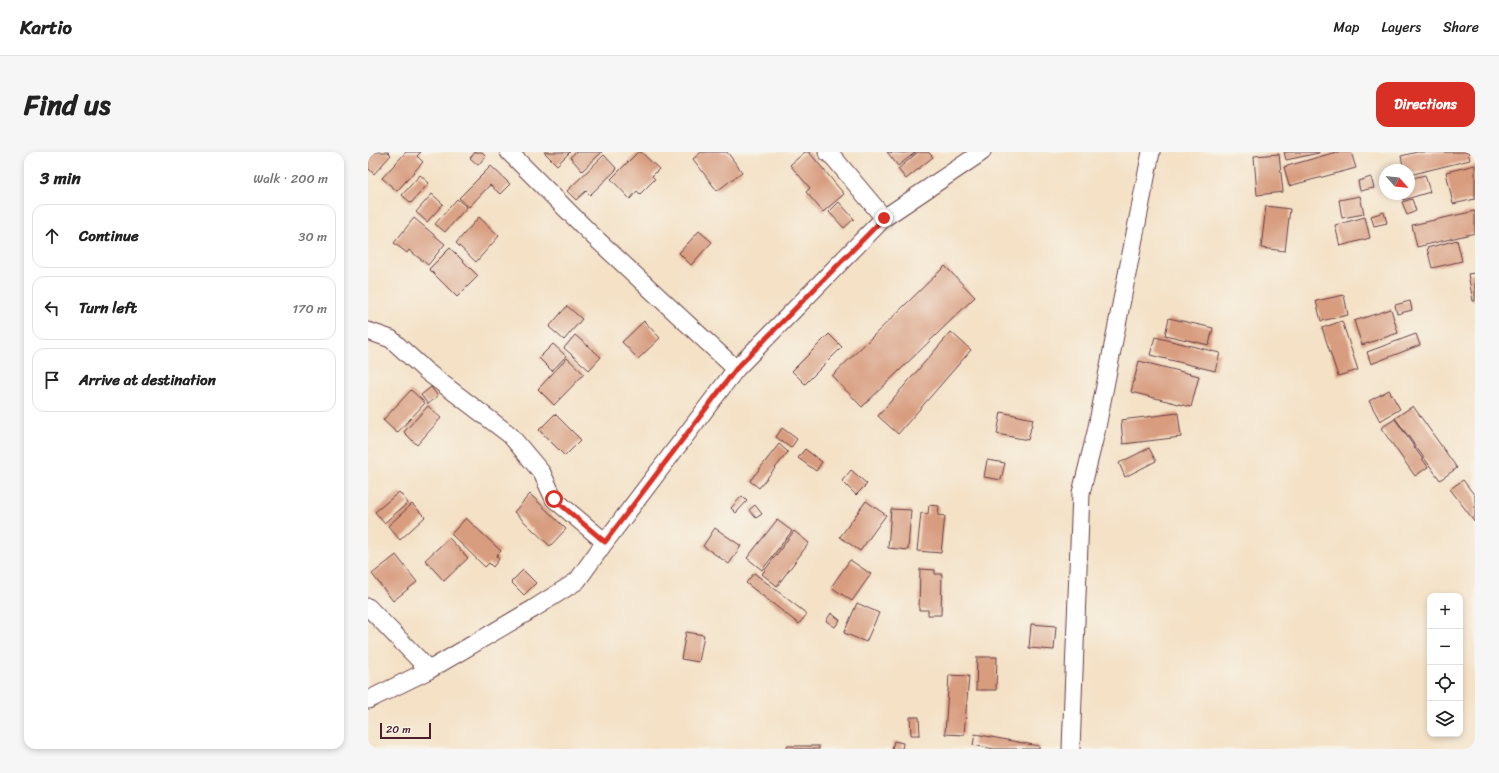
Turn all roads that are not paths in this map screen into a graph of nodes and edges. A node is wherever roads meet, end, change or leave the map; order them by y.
1 (510, 152) edge
2 (827, 152) edge
3 (982, 152) edge
4 (1151, 152) edge
5 (884, 218) junction
6 (368, 331) edge
7 (736, 369) junction
8 (605, 542) junction
9 (368, 607) edge
10 (429, 670) junction
11 (368, 700) edge
12 (1072, 749) edge

1 - 7 street
2 - 5 street
3 - 5 street
4 - 12 street
5 - 7 street
6 - 8 street
7 - 8 street
8 - 10 street
9 - 10 street
10 - 11 street

